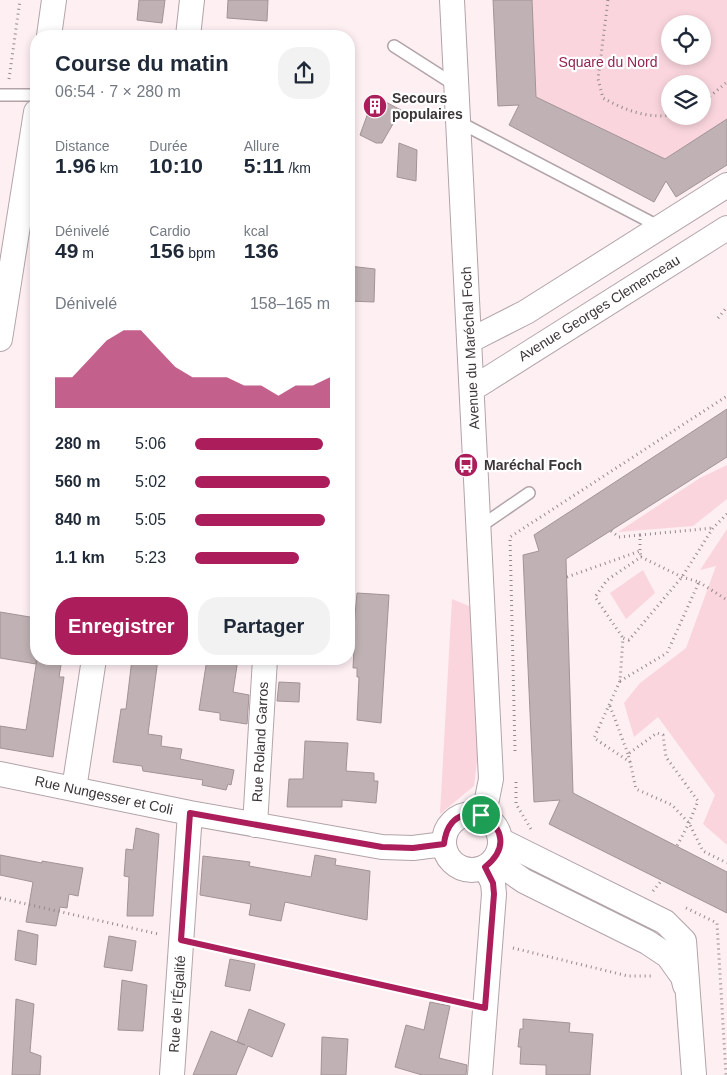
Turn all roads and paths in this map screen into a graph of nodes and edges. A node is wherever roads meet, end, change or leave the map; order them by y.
1 (20, 0) edge
2 (54, 0) edge
3 (192, 0) edge
4 (452, 0) edge
5 (608, 0) edge
6 (49, 30) edge
7 (189, 30) edge
8 (394, 46) dead end
9 (727, 82) edge
10 (457, 86) junction
11 (3, 95) edge
12 (711, 95) edge
13 (30, 96) edge
14 (661, 117) edge
15 (458, 122) junction
16 (30, 150) edge
17 (727, 185) edge
18 (660, 227) junction
19 (727, 228) edge
20 (727, 307) edge
21 (718, 318) dead end
22 (0, 339) edge
23 (469, 341) junction
24 (472, 388) junction
25 (727, 396) edge
26 (529, 493) dead end
27 (727, 514) edge
28 (478, 528) junction
29 (714, 528) junction
30 (611, 531) dead end
31 (640, 535) junction
32 (640, 551) junction
33 (641, 558) junction
34 (567, 577) dead end
35 (682, 578) junction
36 (699, 582) junction
37 (727, 600) edge
38 (623, 638) junction
39 (93, 665) edge
40 (265, 665) edge
41 (620, 681) junction
42 (610, 706) junction
43 (515, 754) dead end
44 (630, 762) junction
45 (0, 774) edge
46 (516, 774) dead end
47 (74, 789) junction
48 (190, 813) junction
49 (481, 815) junction
50 (690, 823) junction
51 (255, 825) junction
52 (534, 834) dead end
53 (444, 844) junction
54 (677, 846) dead end
55 (493, 856) junction
56 (727, 863) edge
57 (662, 880) dead end
58 (644, 887) dead end
59 (652, 892) junction
60 (660, 896) dead end
61 (0, 898) edge
62 (685, 908) dead end
63 (181, 940) junction
64 (490, 943) junction
65 (683, 977) junction
66 (690, 1005) junction
67 (485, 1008) junction
68 (172, 1075) edge
69 (480, 1075) edge
70 (694, 1075) edge
71 (726, 1075) edge

1 - 11 path
2 - 6 street
3 - 7 street
4 - 10 street, Avenue du Maréchal Foch
5 - 14 path
8 - 10 lane
9 - 12 path
10 - 15 street, Avenue du Maréchal Foch
11 - 13 lane
15 - 18 lane
15 - 23 street, Avenue du Maréchal Foch
16 - 22 street
17 - 18 street
18 - 23 street
19 - 24 street, Avenue Georges Clemenceau
20 - 21 path
23 - 24 street, Avenue du Maréchal Foch
24 - 28 street, Avenue du Maréchal Foch
25 - 43 path
26 - 28 lane
27 - 29 path
28 - 49 street, Avenue du Maréchal Foch
29 - 31 path
29 - 35 path
30 - 31 path
31 - 32 path
32 - 33 path
32 - 34 path
33 - 35 path
33 - 38 path
35 - 36 path
35 - 38 path
36 - 37 path
36 - 41 path
38 - 41 path
39 - 47 street
40 - 51 street, Rue Roland Garros
41 - 42 path
42 - 44 path
42 - 44 path
44 - 50 path
44 - 50 path
45 - 47 street, Rue Nungesser et Coli
46 - 52 path
47 - 48 street, Rue Nungesser et Coli
48 - 51 street, Rue Nungesser et Coli
48 - 63 street, Rue de l'Égalité
49 - 53 street
49 - 55 street
50 - 54 path
50 - 56 path
51 - 53 street, Rue Nungesser et Coli
53 - 55 street
55 - 64 street
55 - 65 street
55 - 66 street
57 - 59 path
58 - 59 path
59 - 60 path
61 - 63 path
62 - 71 path
63 - 67 path
63 - 68 street, Rue de l'Égalité
64 - 65 path
64 - 67 street
65 - 66 street
66 - 70 street
67 - 69 street

